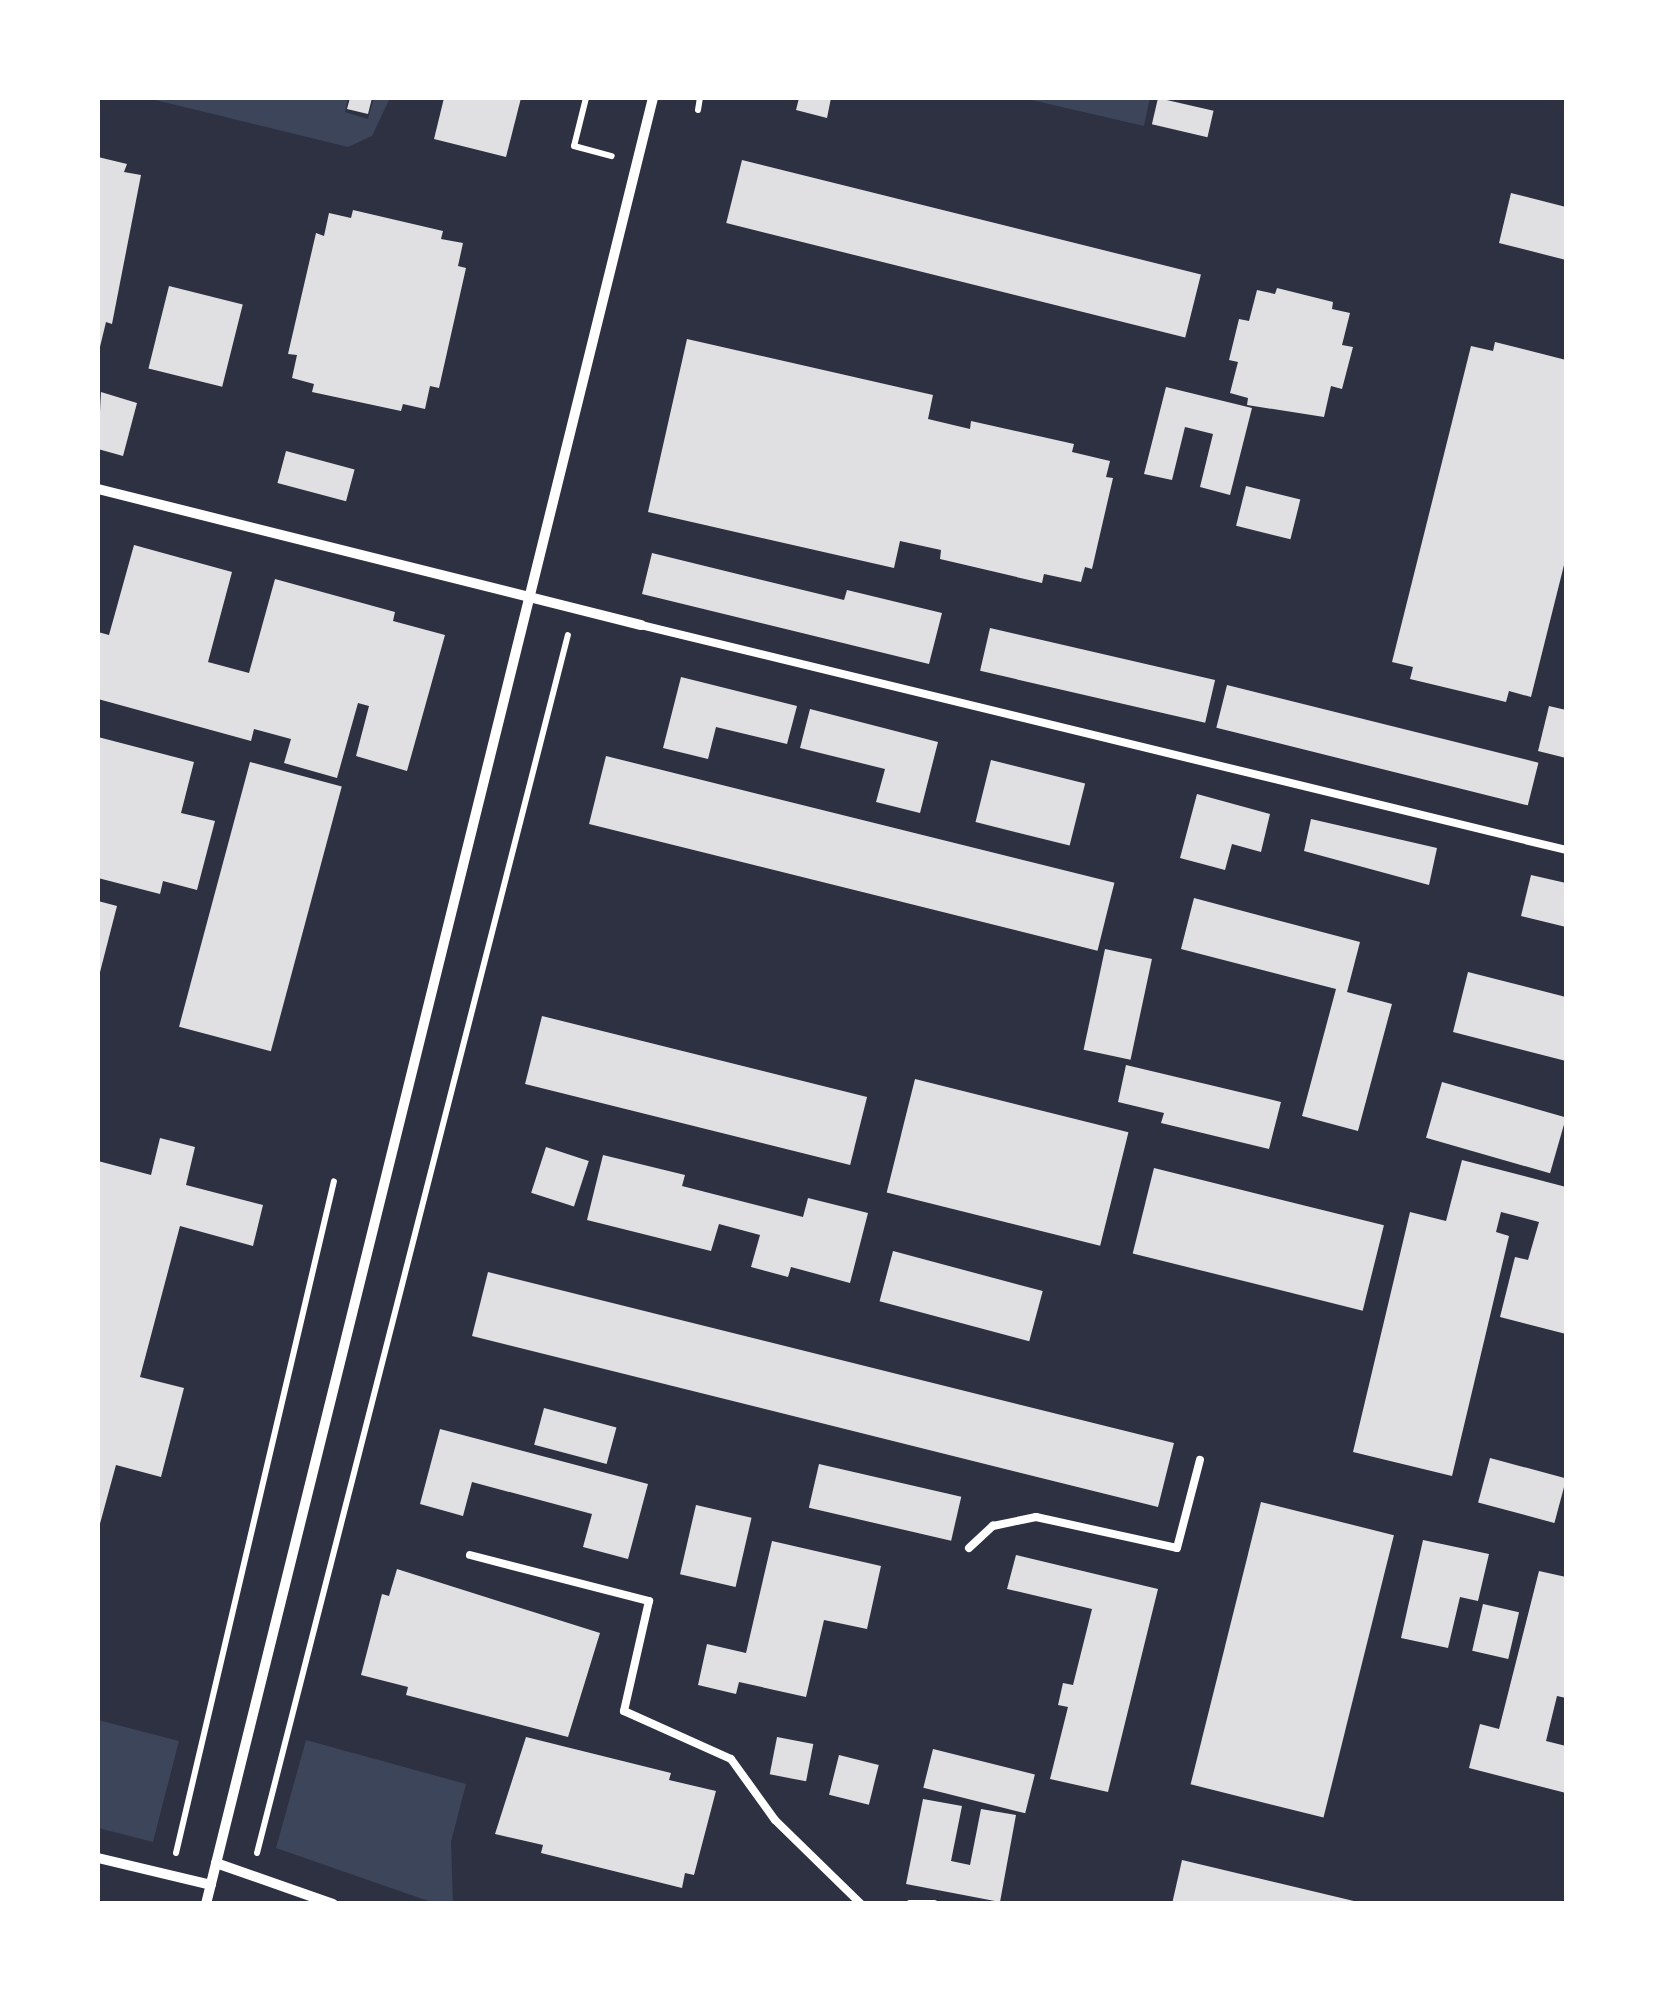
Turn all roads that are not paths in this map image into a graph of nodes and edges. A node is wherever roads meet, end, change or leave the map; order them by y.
1 (653, 98) edge
2 (98, 489) edge
3 (526, 597) junction
4 (640, 625) joint
5 (1566, 850) edge
6 (1200, 1460) dead end
7 (969, 1548) dead end
8 (470, 1555) dead end
9 (98, 1858) edge
10 (216, 1863) junction
11 (211, 1885) junction
12 (206, 1904) edge
13 (333, 1904) edge
14 (861, 1904) edge
15 (910, 1904) edge
16 (934, 1904) edge

1 - 3 street
2 - 3 street
3 - 4 street
3 - 10 street
4 - 5 lane
6 - 7 lane
8 - 14 lane
9 - 11 street
10 - 11 street
10 - 13 street
11 - 12 street
15 - 16 lane

